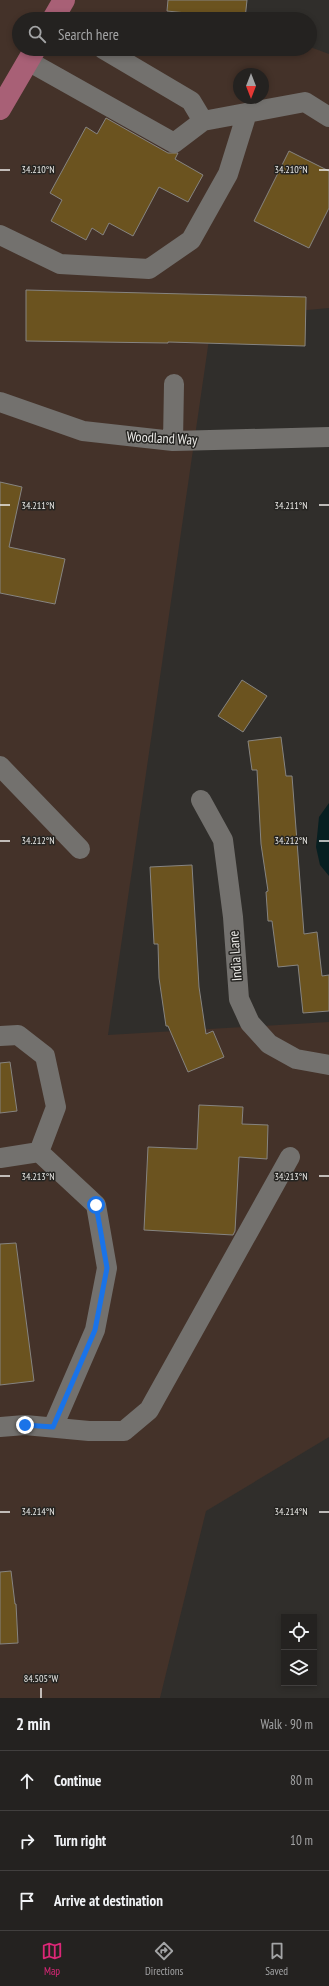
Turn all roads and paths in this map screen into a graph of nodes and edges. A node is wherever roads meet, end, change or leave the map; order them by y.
1 (64, 0) edge
2 (57, 12) edge
3 (30, 56) edge
4 (33, 56) edge
5 (115, 56) edge
6 (0, 109) edge
7 (247, 113) junction
8 (329, 117) edge
9 (203, 121) junction
10 (0, 235) edge
11 (174, 384) dead end
12 (0, 402) edge
13 (329, 437) edge
14 (173, 441) junction
15 (0, 766) edge
16 (201, 800) dead end
17 (80, 849) dead end
18 (0, 1036) edge
19 (329, 1065) edge
20 (39, 1152) junction
21 (290, 1157) dead end
22 (0, 1158) edge
23 (0, 1427) edge
24 (53, 1427) junction

1 - 2 main road
3 - 6 main road
4 - 9 street
5 - 9 street
7 - 8 street
7 - 9 street
7 - 10 street
11 - 14 street
12 - 14 street, Woodland Way
13 - 14 street, Woodland Way
15 - 17 street
16 - 19 street, India Lane
18 - 20 street
20 - 22 street
20 - 24 street
21 - 24 street
23 - 24 street

